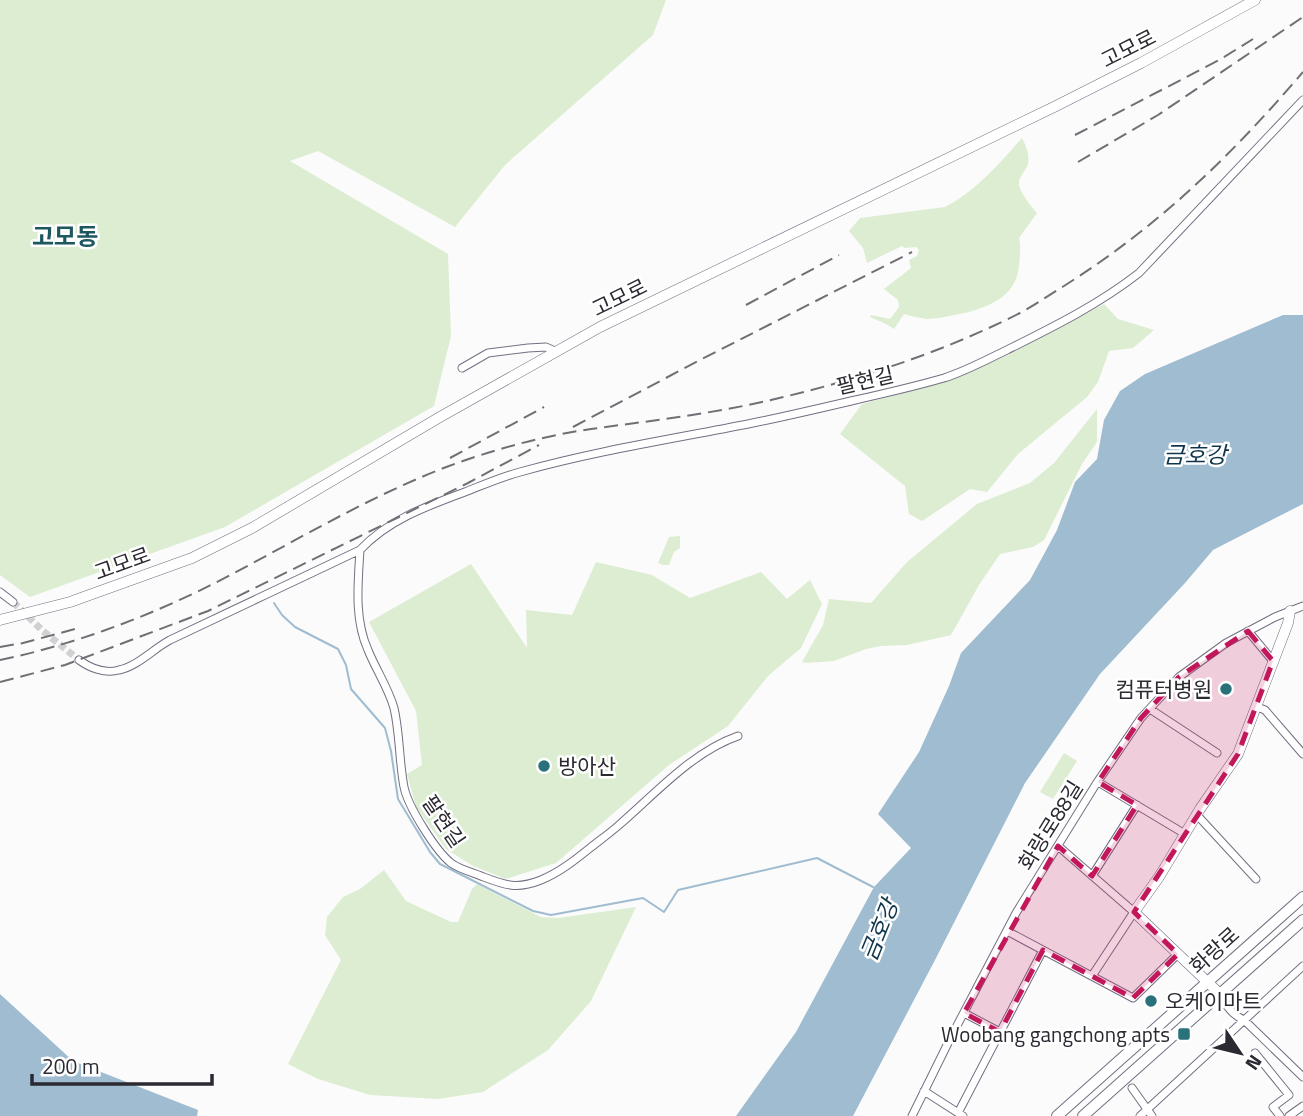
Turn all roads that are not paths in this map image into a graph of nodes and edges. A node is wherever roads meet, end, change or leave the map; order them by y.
1 (1255, 0) edge
2 (1303, 100) edge
3 (557, 352) junction
4 (462, 368) dead end
5 (360, 551) junction
6 (0, 592) edge
7 (13, 602) tunnel mouth
8 (1303, 606) edge
9 (1290, 611) junction
10 (0, 620) edge
11 (1248, 631) junction
12 (79, 660) tunnel mouth
13 (1273, 663) junction
14 (1257, 707) junction
15 (1150, 709) junction
16 (738, 736) dead end
17 (1217, 753) dead end
18 (1303, 754) edge
19 (1098, 782) junction
20 (1137, 805) junction
21 (1197, 815) junction
22 (1185, 834) junction
23 (1058, 846) junction
24 (1092, 876) junction
25 (1256, 879) dead end
26 (1303, 897) edge
27 (1134, 912) junction
28 (1303, 920) edge
29 (1007, 931) junction
30 (1042, 950) junction
31 (1178, 954) junction
32 (1303, 966) edge
33 (1092, 976) junction
34 (1208, 982) junction
35 (1220, 994) junction
36 (964, 1013) junction
37 (1244, 1020) junction
38 (1000, 1032) junction
39 (1255, 1053) dead end
40 (1303, 1077) edge
41 (1132, 1088) dead end
42 (924, 1091) junction
43 (1303, 1106) edge
44 (1150, 1113) edge
45 (960, 1114) edge
46 (912, 1116) edge
47 (1057, 1116) edge
48 (1083, 1116) edge
49 (1140, 1116) edge
50 (1280, 1116) edge
51 (1289, 1116) edge

1 - 3 main road, 고모로
2 - 5 street, 팔현길
3 - 4 street
3 - 10 main road, 고모로
5 - 12 street, 팔현길
5 - 16 street, 팔현길
6 - 7 street
8 - 9 street, 화랑로88길
9 - 11 street, 화랑로88길
9 - 13 main road
11 - 13 street
11 - 15 street, 화랑로88길
13 - 14 main road
14 - 18 street
14 - 21 main road
15 - 17 street
15 - 19 street, 화랑로88길
19 - 20 street
19 - 23 street, 화랑로88길
20 - 22 street
20 - 24 street
21 - 22 main road
21 - 25 street
22 - 27 main road
23 - 24 street
23 - 29 street, 화랑로88길
24 - 27 street
26 - 34 main road, 화랑로
27 - 31 main road
27 - 33 street
28 - 35 main road, 화랑로
29 - 30 street
29 - 36 street, 화랑로88길
30 - 33 street
30 - 38 street
31 - 33 street
31 - 34 main road
32 - 37 street
34 - 35 main road
34 - 47 main road, 화랑로
35 - 37 street, 화랑로
35 - 48 main road, 화랑로
36 - 38 street
36 - 42 street, 화랑로88길
37 - 40 street, 화랑로
37 - 44 street
38 - 45 street
39 - 50 street
41 - 44 street
42 - 45 street
42 - 46 street, 화랑로88길
43 - 51 street
44 - 49 street

